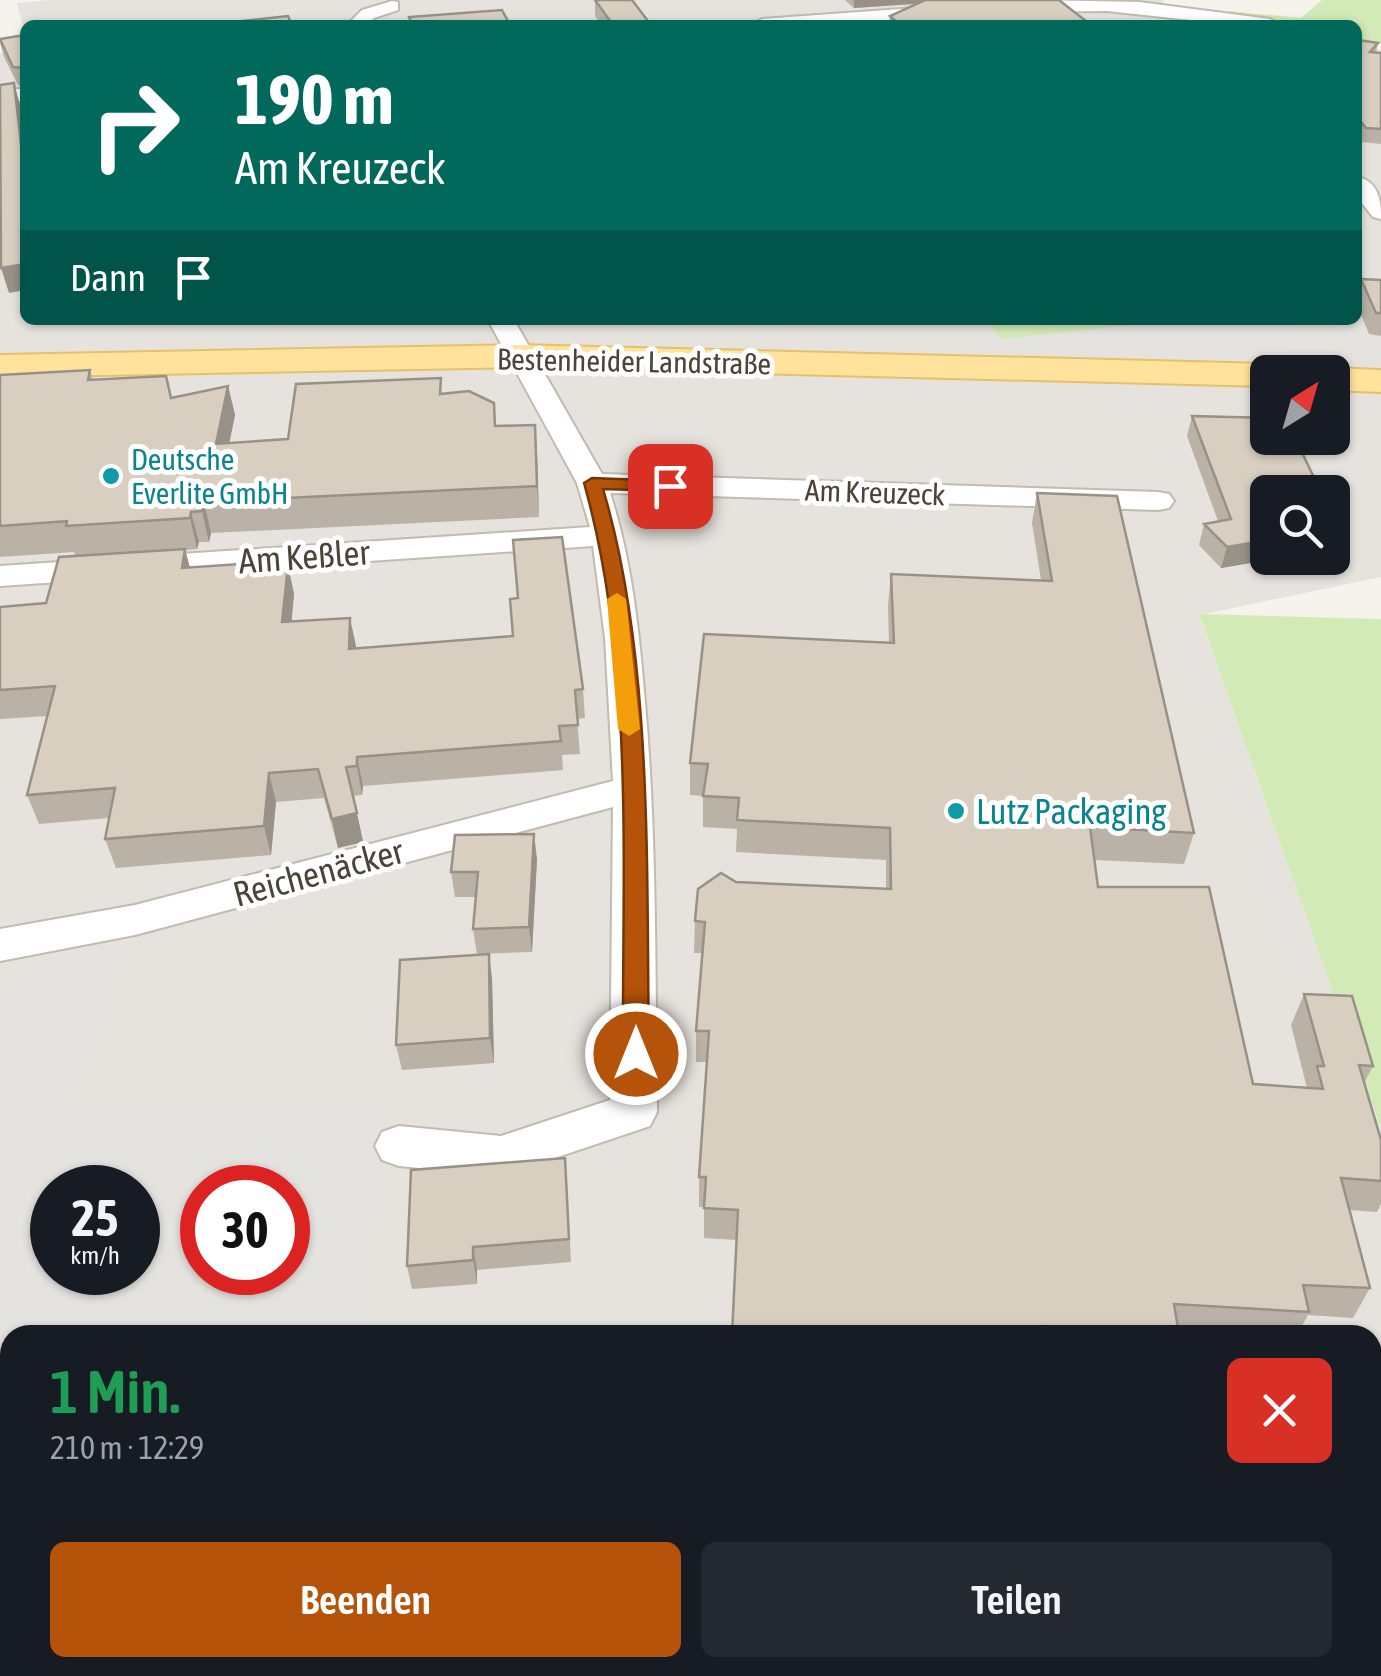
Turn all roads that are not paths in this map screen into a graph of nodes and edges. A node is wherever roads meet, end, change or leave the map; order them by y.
1 (392, 6) dead end
2 (361, 20) edge
3 (830, 20) edge
4 (1238, 20) edge
5 (1362, 189) edge
6 (1381, 212) edge
7 (503, 325) edge
8 (518, 356) junction
9 (0, 366) edge
10 (1250, 375) edge
11 (1350, 379) edge
12 (1381, 382) edge
13 (592, 483) junction
14 (1158, 501) dead end
15 (608, 535) junction
16 (0, 576) edge
17 (633, 789) junction
18 (0, 945) edge
19 (399, 1146) dead end

1 - 2 street
3 - 4 street
5 - 6 street
7 - 8 street
8 - 9 main road, Bestenheider Landstraße
8 - 10 main road, Bestenheider Landstraße
8 - 13 street
11 - 12 main road
13 - 14 street, Am Kreuzeck
13 - 15 street
15 - 16 street, Am Keßler
15 - 17 street
17 - 18 street, Reichenäcker
17 - 19 street

